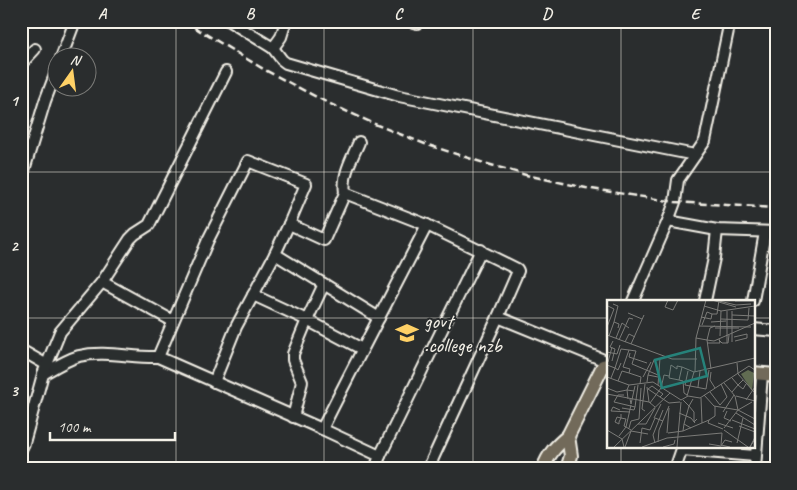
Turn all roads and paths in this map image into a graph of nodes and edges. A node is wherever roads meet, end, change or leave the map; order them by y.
1 (75, 21) edge
2 (230, 21) edge
3 (286, 21) edge
4 (730, 21) edge
5 (65, 48) edge
6 (273, 48) junction
7 (35, 49) dead end
8 (21, 64) edge
9 (226, 72) dead end
10 (48, 93) edge
11 (359, 142) dead end
12 (695, 155) junction
13 (24, 159) edge
14 (21, 180) edge
15 (345, 193) junction
16 (668, 221) junction
17 (289, 224) junction
18 (427, 225) junction
19 (717, 230) junction
20 (771, 232) edge
21 (481, 250) junction
22 (275, 254) junction
23 (102, 282) junction
24 (324, 284) junction
25 (253, 295) junction
26 (633, 300) edge
27 (705, 300) edge
28 (753, 300) edge
29 (498, 317) junction
30 (379, 318) junction
31 (307, 320) junction
32 (173, 321) junction
33 (754, 329) edge
34 (776, 331) edge
35 (362, 349) junction
36 (21, 350) edge
37 (158, 357) junction
38 (606, 362) edge
39 (45, 369) junction
40 (758, 373) edge
41 (776, 376) edge
42 (214, 382) junction
43 (293, 416) junction
44 (322, 429) junction
45 (568, 436) junction
46 (683, 448) edge
47 (21, 449) edge
48 (380, 456) junction
49 (755, 456) junction
50 (375, 469) edge
51 (428, 469) edge
52 (543, 469) edge
53 (568, 469) edge
54 (675, 469) edge
55 (754, 469) edge

1 - 5 street
2 - 6 street
3 - 6 street
4 - 12 street
6 - 12 street
7 - 8 street
9 - 23 street
10 - 13 street
11 - 15 street
12 - 16 street
13 - 14 street
15 - 17 street
15 - 18 street
16 - 19 street
16 - 26 street
17 - 22 street
17 - 32 street
18 - 21 street
18 - 30 street
19 - 20 street
19 - 27 street
20 - 28 street
21 - 29 street
21 - 48 street
22 - 24 street
22 - 25 street
23 - 32 street
23 - 39 street
24 - 30 street
24 - 31 street
25 - 31 street
25 - 42 street
29 - 38 street
29 - 51 street
30 - 35 street
31 - 35 street
31 - 43 street
32 - 37 street
33 - 34 street
35 - 44 street
36 - 39 street
37 - 39 street
37 - 42 street
38 - 45 main road
39 - 47 street
40 - 41 main road
40 - 49 street
42 - 43 street
43 - 44 street
44 - 48 street
45 - 52 main road
45 - 53 main road
46 - 49 street
46 - 54 street
48 - 50 street
49 - 55 street

